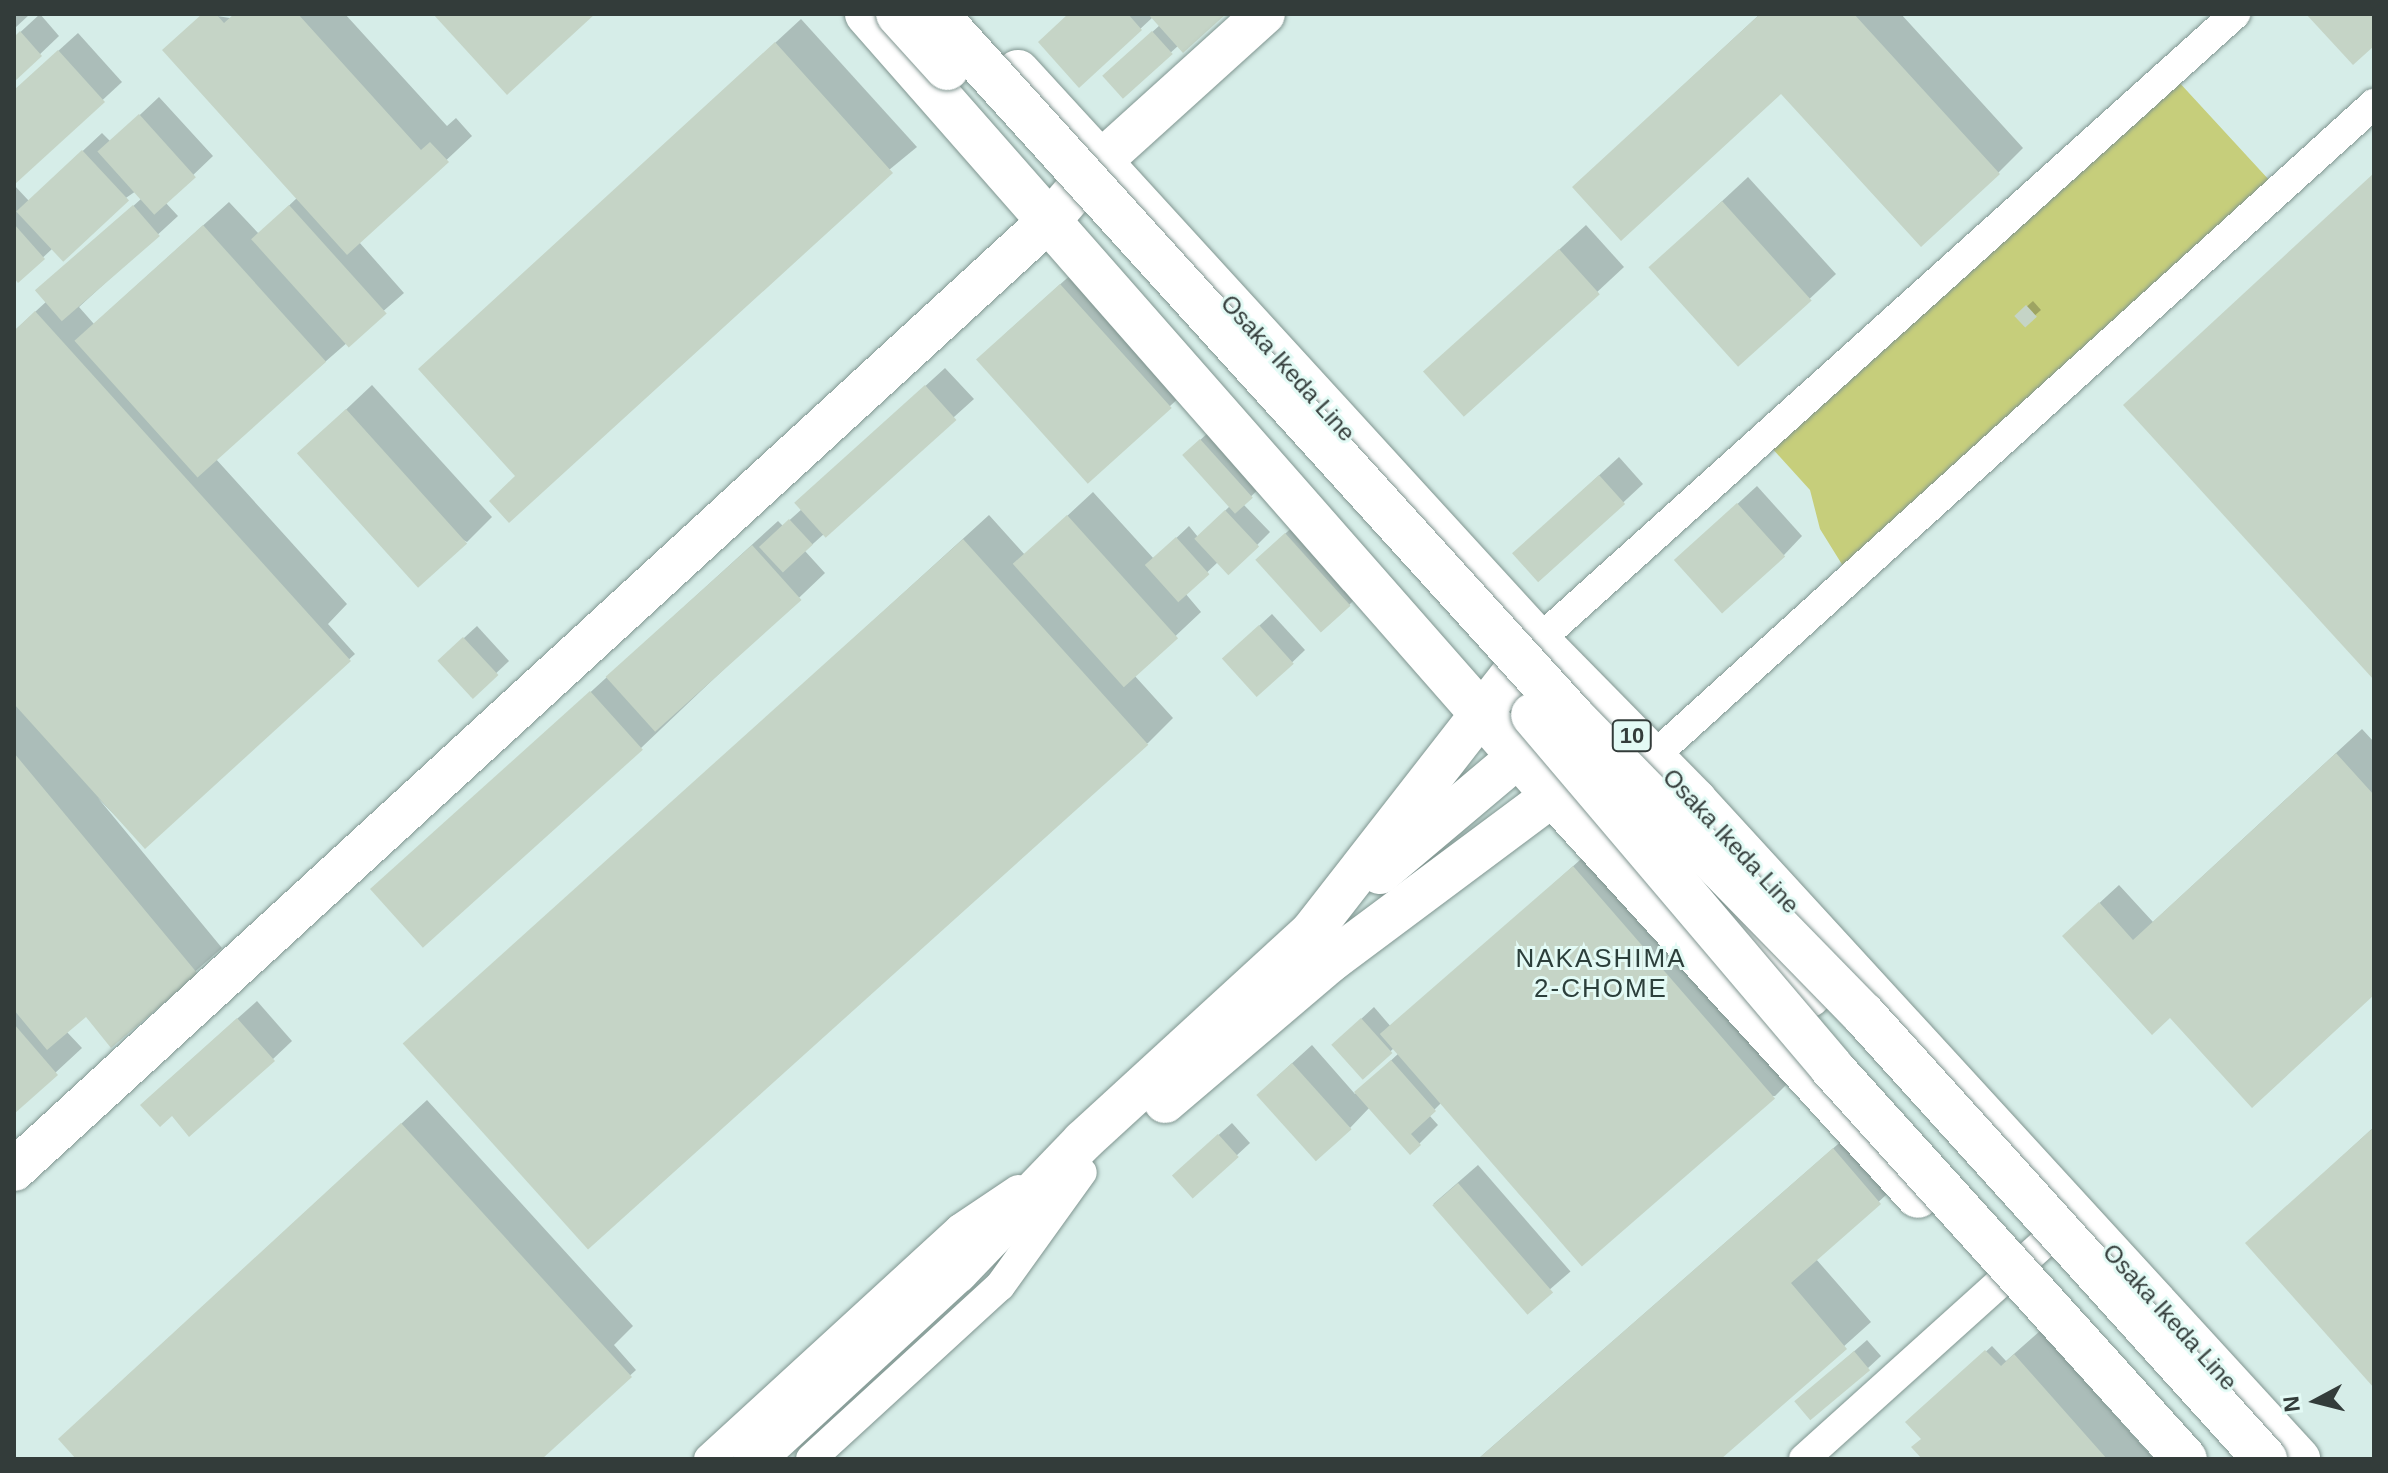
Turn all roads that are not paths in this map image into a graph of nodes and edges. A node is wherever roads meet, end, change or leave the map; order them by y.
1 (867, 14) edge
2 (898, 14) edge
3 (936, 14) edge
4 (965, 14) edge
5 (1264, 14) edge
6 (2235, 14) edge
7 (2374, 104) edge
8 (1100, 162) junction
9 (1052, 218) junction
10 (1538, 641) junction
11 (1482, 713) junction
12 (1519, 756) junction
13 (1653, 757) junction
14 (1553, 795) junction
15 (1695, 801) junction
16 (1312, 931) junction
17 (1075, 1164) junction
18 (14, 1170) edge
19 (2076, 1214) junction
20 (1999, 1285) junction
21 (709, 1459) edge
22 (754, 1459) edge
23 (811, 1459) edge
24 (1804, 1459) edge
25 (2156, 1459) edge
26 (2185, 1459) edge
27 (2229, 1459) edge
28 (2265, 1459) edge
29 (2298, 1459) edge

1 - 9 main road
2 - 26 main road, bridge
3 - 28 main road, bridge
4 - 8 main road, Osaka Ikeda Line / 10
5 - 8 street
6 - 10 street
7 - 13 street
8 - 9 street
8 - 10 main road, Osaka Ikeda Line / 10
9 - 11 main road
9 - 18 street
10 - 11 street
10 - 13 main road, Osaka Ikeda Line / 10
11 - 12 main road
11 - 16 street
12 - 13 street
12 - 14 main road
12 - 16 street
13 - 14 street
13 - 15 main road, Osaka Ikeda Line / 10
14 - 17 street
14 - 20 main road
15 - 19 main road, Osaka Ikeda Line / 10
15 - 27 main road
16 - 17 street
17 - 21 street
17 - 22 street
17 - 23 street
19 - 20 street
19 - 29 main road, Osaka Ikeda Line / 10
20 - 24 street
20 - 25 main road

